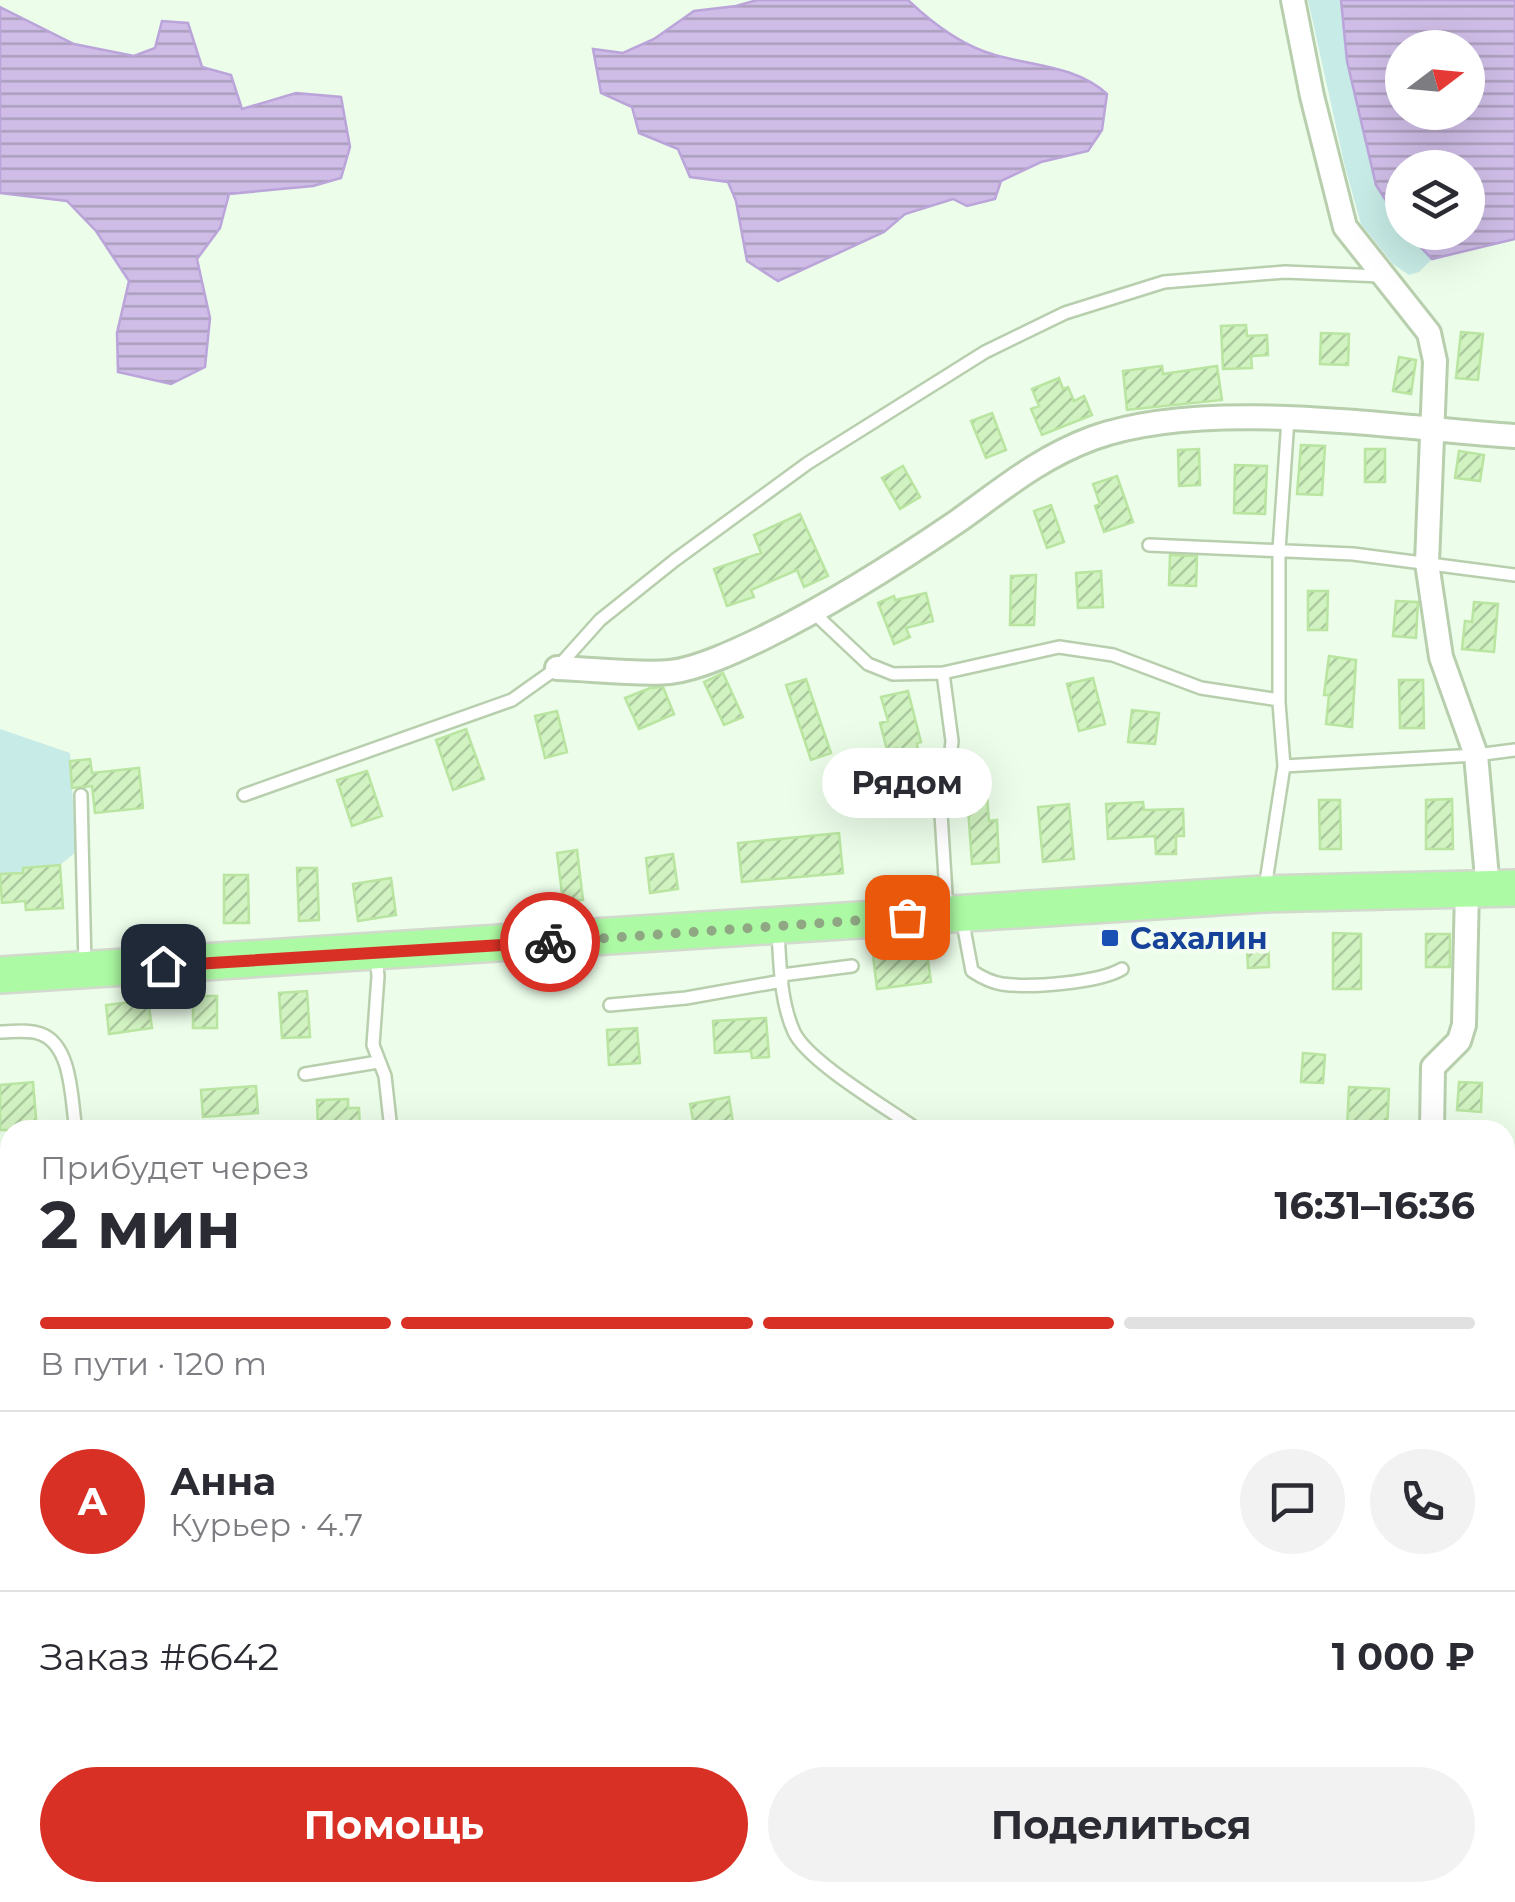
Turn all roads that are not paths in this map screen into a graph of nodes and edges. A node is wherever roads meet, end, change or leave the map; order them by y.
1 (1293, 0) edge
2 (1381, 276) junction
3 (1288, 419) junction
4 (1431, 430) junction
5 (1515, 436) edge
6 (1150, 545) dead end
7 (1279, 550) junction
8 (1427, 563) junction
9 (1515, 575) edge
10 (814, 613) junction
11 (556, 668) junction
12 (943, 673) junction
13 (1279, 700) junction
14 (1515, 750) edge
15 (1476, 755) junction
16 (1284, 766) junction
17 (82, 795) dead end
18 (244, 795) dead end
19 (1490, 888) edge
20 (1264, 894) junction
21 (954, 914) junction
22 (778, 926) junction
23 (375, 952) junction
24 (852, 966) dead end
25 (1122, 969) dead end
26 (86, 971) junction
27 (0, 975) edge
28 (782, 978) junction
29 (610, 1005) dead end
30 (0, 1032) edge
31 (378, 1062) junction
32 (304, 1074) dead end
33 (74, 1120) edge
34 (390, 1120) edge
35 (904, 1120) edge
36 (1432, 1120) edge

1 - 2 street
2 - 4 street
2 - 11 lane
3 - 4 street
3 - 7 lane
3 - 10 street
4 - 5 street
4 - 8 street
6 - 7 lane
7 - 8 lane
7 - 13 lane
8 - 9 lane
8 - 15 street
10 - 11 street
10 - 12 lane
11 - 18 lane
12 - 13 lane
12 - 21 lane
13 - 16 lane
14 - 15 lane
15 - 16 lane
15 - 19 street
16 - 20 lane
17 - 26 lane
19 - 20 main road
19 - 36 street
20 - 21 main road
21 - 22 main road
21 - 25 lane
22 - 23 main road
22 - 28 lane
23 - 26 main road
23 - 31 lane
24 - 28 lane
26 - 27 main road
28 - 29 lane
28 - 35 lane
30 - 33 lane
31 - 32 lane
31 - 34 lane

